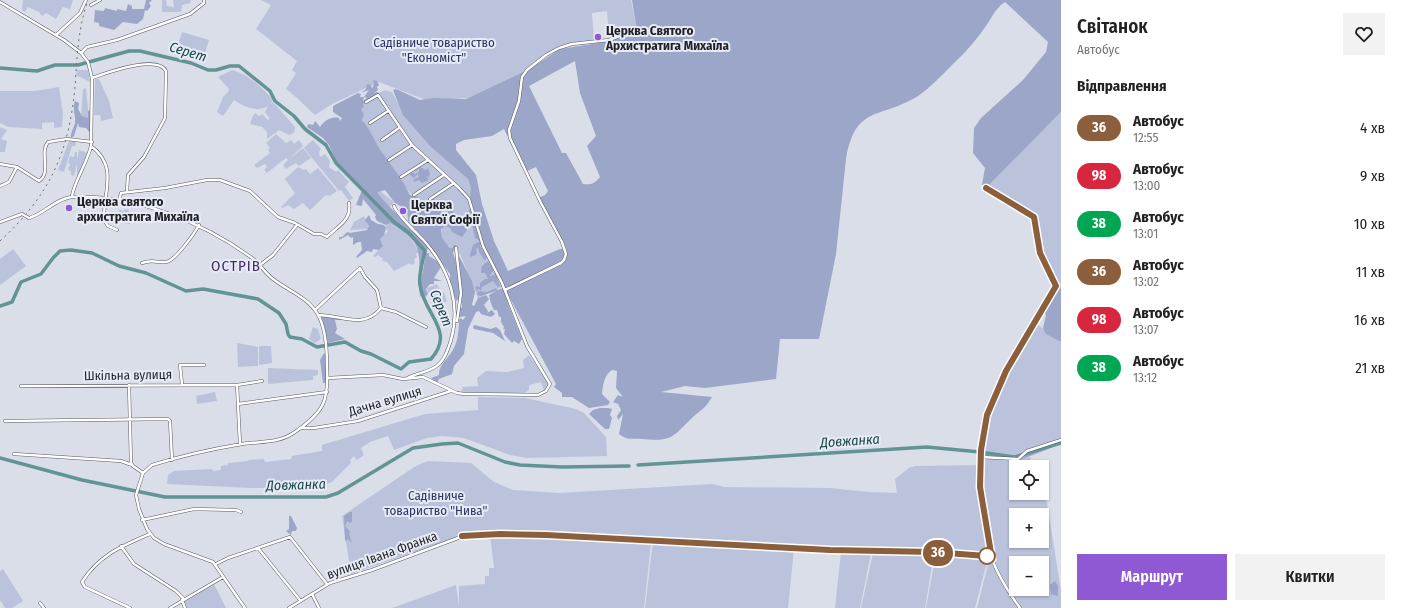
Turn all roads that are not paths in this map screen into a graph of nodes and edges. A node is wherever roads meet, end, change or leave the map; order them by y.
1 (86, 0) edge
2 (100, 0) edge
3 (204, 0) edge
4 (0, 2) edge
5 (91, 5) dead end
6 (633, 31) dead end
7 (56, 35) junction
8 (81, 53) junction
9 (92, 78) junction
10 (366, 102) dead end
11 (388, 111) junction
12 (370, 123) dead end
13 (399, 128) junction
14 (382, 140) dead end
15 (92, 142) junction
16 (412, 145) junction
17 (91, 146) junction
18 (389, 160) dead end
19 (428, 160) junction
20 (0, 164) edge
21 (17, 167) junction
22 (444, 175) junction
23 (401, 177) dead end
24 (454, 183) junction
25 (0, 186) edge
26 (986, 188) dead end
27 (127, 191) junction
28 (414, 195) dead end
29 (72, 197) junction
30 (105, 199) junction
31 (430, 199) dead end
32 (119, 201) junction
33 (349, 203) dead end
34 (394, 206) dead end
35 (0, 222) edge
36 (199, 225) junction
37 (297, 225) junction
38 (117, 230) dead end
39 (456, 248) dead end
40 (142, 263) dead end
41 (260, 264) junction
42 (505, 290) junction
43 (381, 308) junction
44 (315, 310) junction
45 (318, 314) junction
46 (455, 325) junction
47 (426, 327) dead end
48 (204, 364) dead end
49 (328, 378) junction
50 (407, 378) junction
51 (262, 381) dead end
52 (182, 384) junction
53 (130, 385) junction
54 (236, 385) junction
55 (21, 386) dead end
56 (452, 391) junction
57 (327, 392) junction
58 (238, 404) junction
59 (131, 420) junction
60 (5, 421) dead end
61 (300, 428) junction
62 (1061, 440) edge
63 (240, 444) junction
64 (14, 454) dead end
65 (981, 457) junction
66 (172, 460) junction
67 (132, 465) junction
68 (143, 473) junction
69 (241, 512) dead end
70 (142, 520) junction
71 (150, 534) junction
72 (121, 546) junction
73 (258, 548) junction
74 (992, 559) junction
75 (216, 564) junction
76 (223, 577) junction
77 (327, 584) junction
78 (312, 594) junction
79 (183, 600) junction
80 (300, 600) junction
81 (40, 603) dead end
82 (44, 608) edge
83 (130, 608) edge
84 (170, 608) edge
85 (185, 608) edge
86 (245, 608) edge
87 (289, 608) edge
88 (319, 608) edge
89 (1020, 608) edge

1 - 7 street
2 - 5 street
3 - 8 street
4 - 7 street
6 - 42 street
7 - 8 street
8 - 9 street
9 - 15 street
9 - 27 street
10 - 11 street
11 - 12 street
11 - 13 street
13 - 14 street
13 - 16 street
15 - 17 street
15 - 21 street
16 - 18 street
16 - 19 street
17 - 29 street
17 - 30 street
19 - 22 street
19 - 23 street
20 - 21 street
21 - 25 street
22 - 24 street
22 - 28 street
24 - 31 street
24 - 42 street
26 - 65 street
27 - 32 street
27 - 37 street
29 - 30 street
29 - 35 street, bridge
30 - 32 street
30 - 38 street
32 - 36 street
33 - 37 street
34 - 46 street
36 - 40 street
36 - 41 street
37 - 41 street
39 - 46 street
41 - 44 street
42 - 56 street
43 - 44 street
43 - 45 street
43 - 47 street
44 - 45 street
45 - 49 street
46 - 50 street
48 - 52 street
49 - 50 street
49 - 57 street
50 - 56 street
51 - 54 street, Шкільна вулиця
52 - 53 street, Шкільна вулиця
52 - 54 street, Шкільна вулиця
53 - 55 street, Шкільна вулиця
53 - 59 street
54 - 58 street
56 - 61 street, Дачна вулиця
57 - 58 street
57 - 61 street
58 - 63 street
59 - 60 street
59 - 66 street
59 - 67 street
61 - 63 street
62 - 65 street
63 - 66 street
64 - 67 street
65 - 74 street
66 - 68 street
67 - 68 street
68 - 70 street
69 - 70 street
70 - 71 street
71 - 72 street
71 - 75 street
72 - 79 street
72 - 83 street
73 - 75 street
73 - 77 street
73 - 80 street
74 - 77 street, вулиця Івана Франка
74 - 89 street
75 - 76 street
76 - 79 street
76 - 86 street
77 - 78 street, вулиця Івана Франка
78 - 80 street, вулиця Івана Франка
78 - 88 street
79 - 84 street
79 - 85 street
80 - 87 street, вулиця Івана Франка
81 - 82 street

